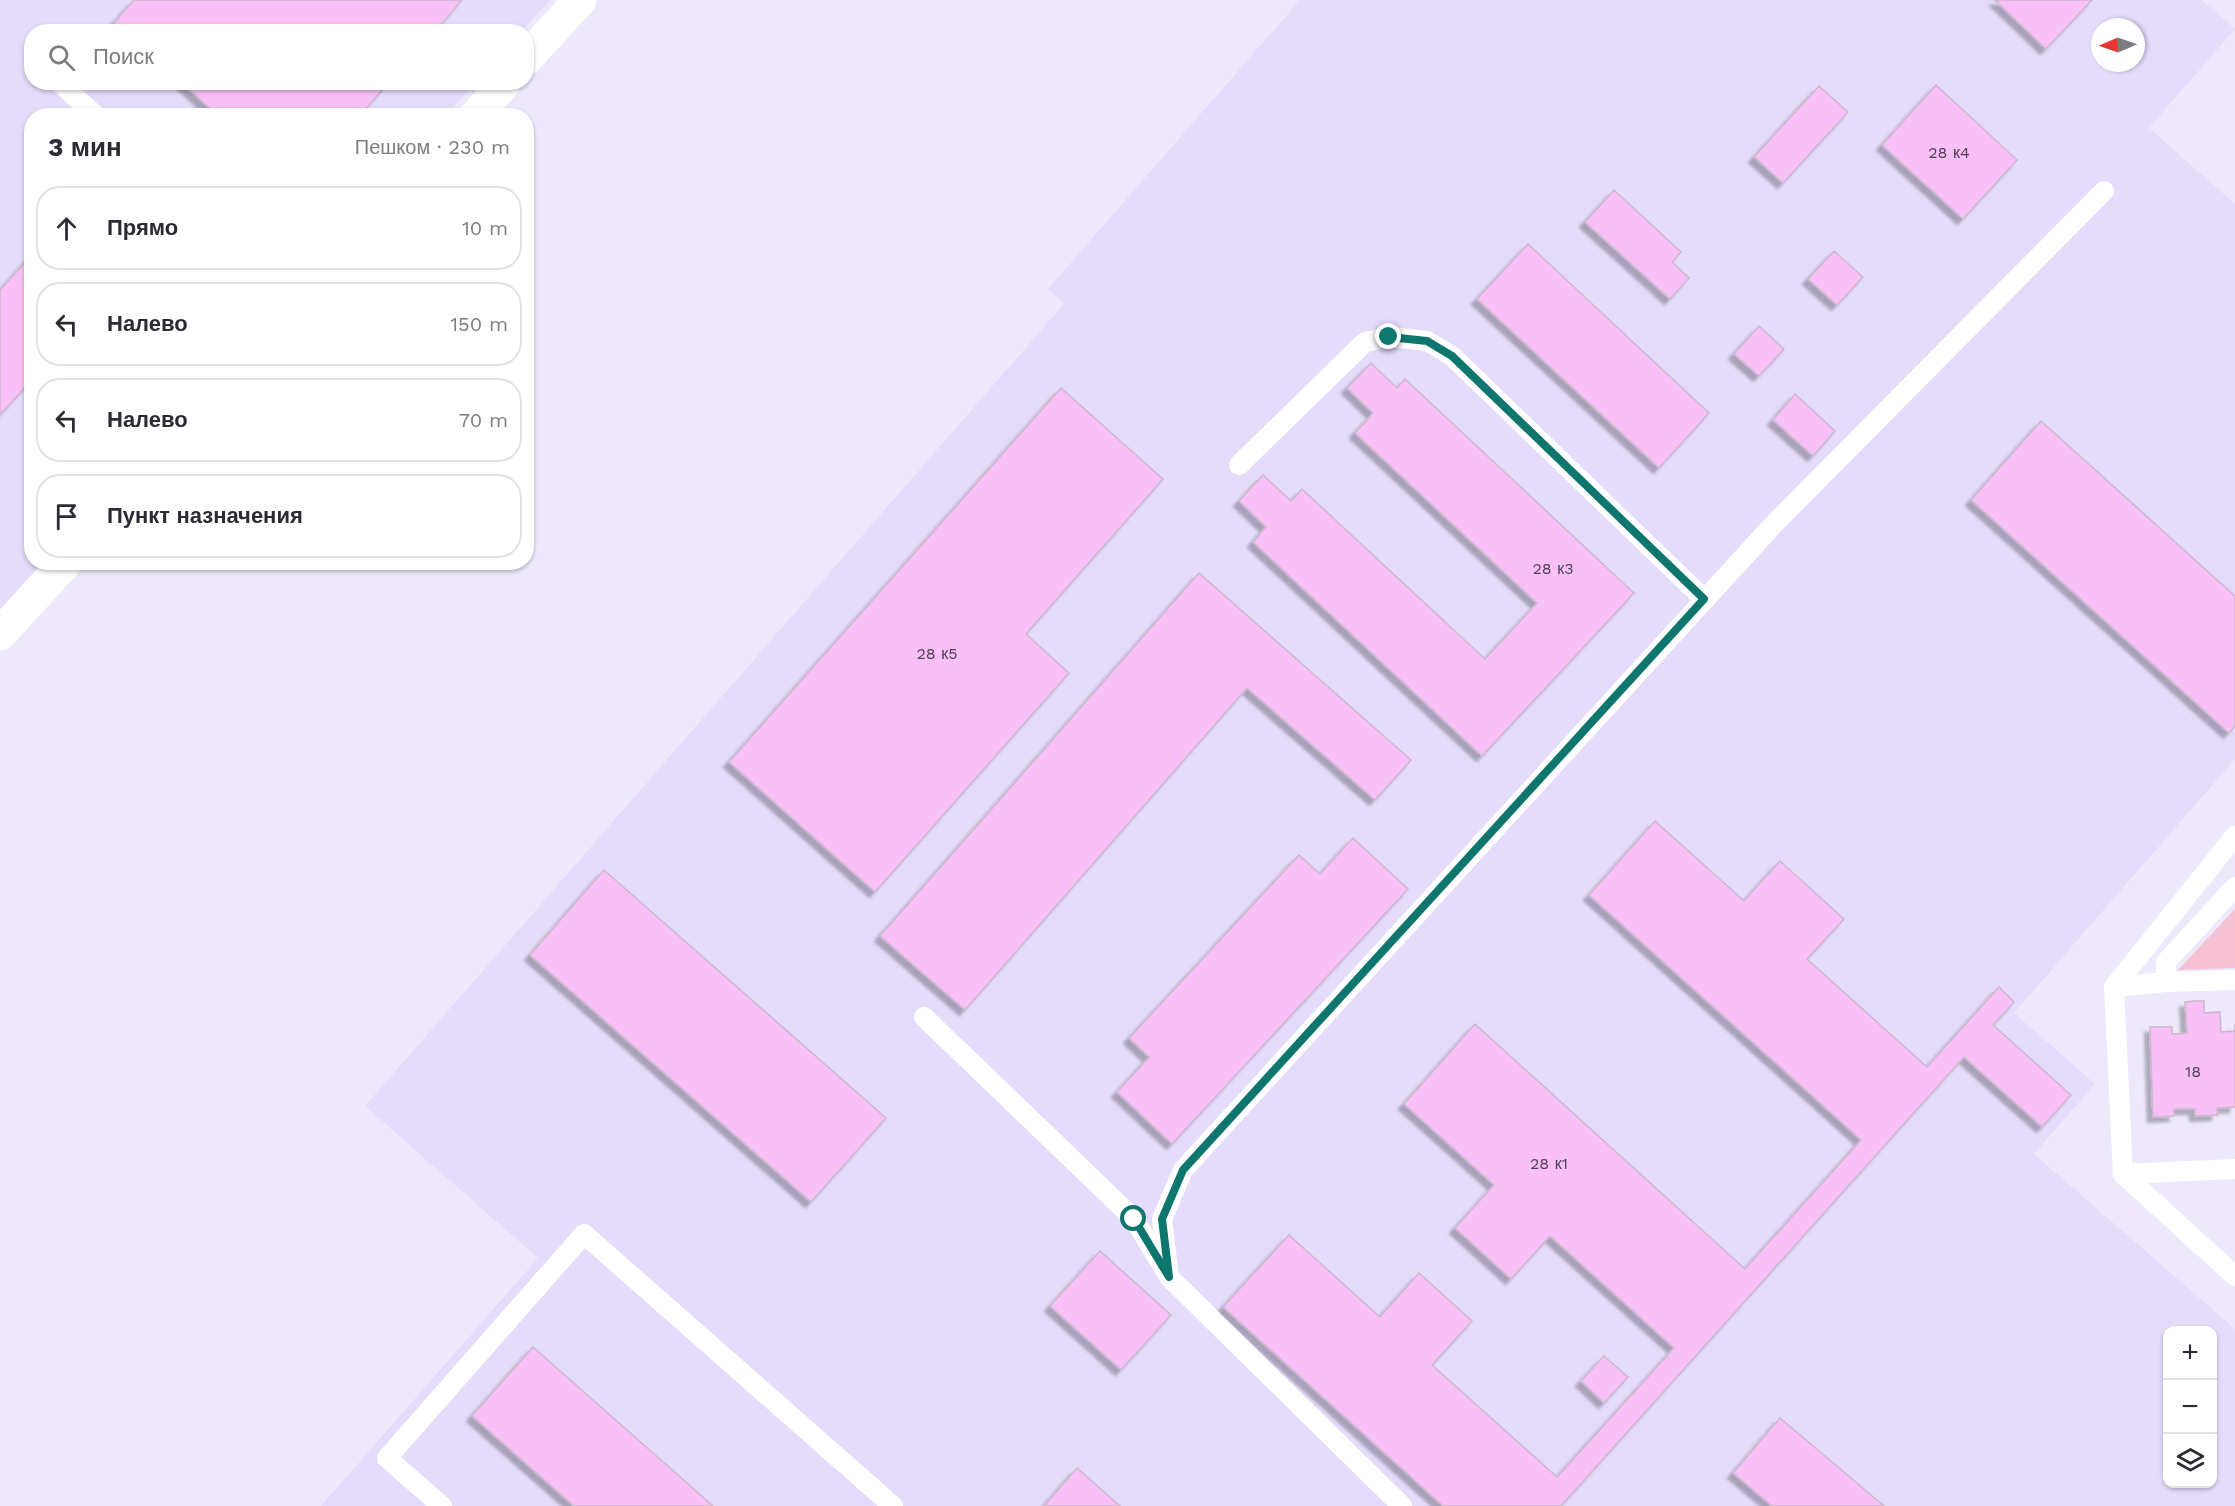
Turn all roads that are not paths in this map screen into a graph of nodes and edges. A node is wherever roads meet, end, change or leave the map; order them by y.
1 (580, 0) edge
2 (534, 50) edge
3 (68, 90) edge
4 (499, 90) edge
5 (87, 108) edge
6 (483, 108) edge
7 (2104, 191) dead end
8 (1239, 465) dead end
9 (59, 570) edge
10 (1704, 599) junction
11 (0, 634) edge
12 (2235, 836) edge
13 (2235, 887) edge
14 (2235, 980) edge
15 (2166, 982) junction
16 (2114, 987) junction
17 (924, 1017) dead end
18 (2235, 1169) edge
19 (2123, 1173) junction
20 (2235, 1276) edge
21 (1169, 1277) junction
22 (442, 1506) edge
23 (893, 1506) edge
24 (1402, 1506) edge

1 - 2 street
3 - 5 lane
4 - 6 street
7 - 10 lane
8 - 10 lane
9 - 11 street
10 - 21 lane
12 - 16 lane
13 - 15 lane
14 - 15 lane
15 - 16 lane
16 - 19 lane
17 - 21 lane
18 - 19 lane
19 - 20 lane
21 - 24 lane
22 - 23 lane

